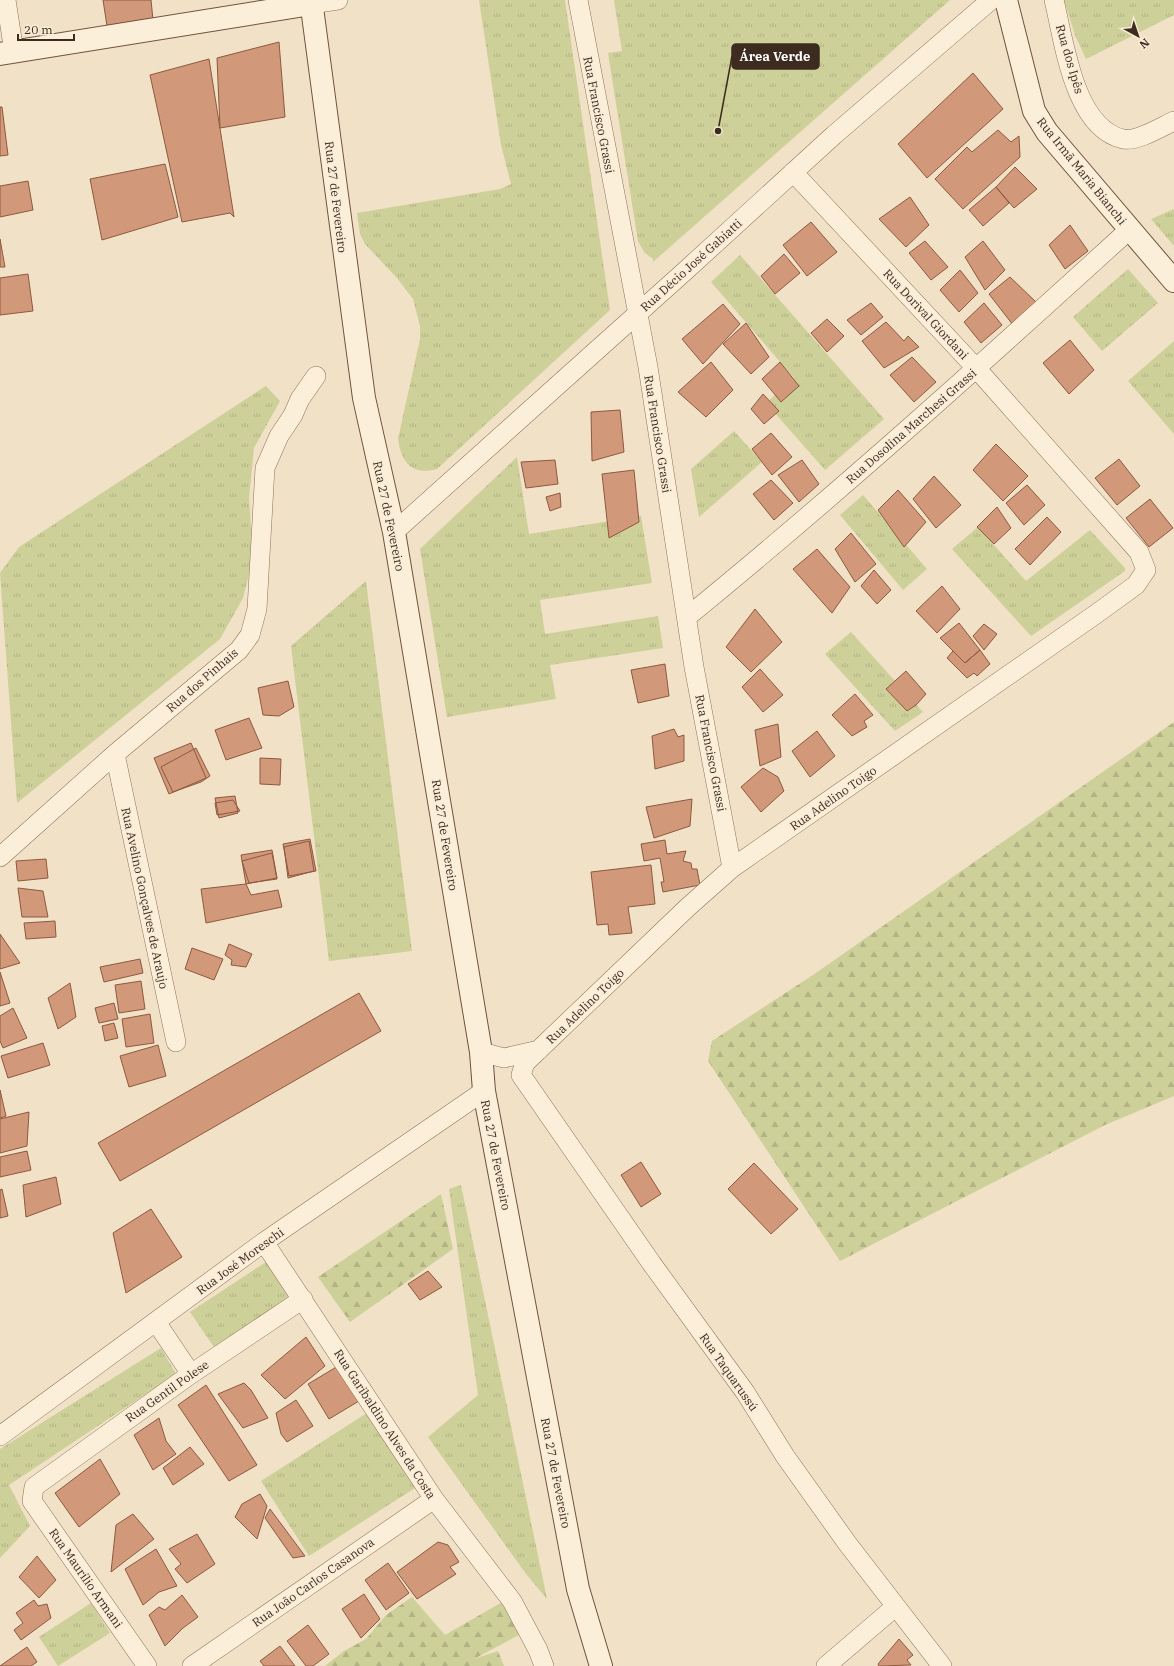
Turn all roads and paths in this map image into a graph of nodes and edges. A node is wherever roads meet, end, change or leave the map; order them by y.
1 (6, 0) edge
2 (338, 0) edge
3 (578, 0) edge
4 (991, 0) edge
5 (1006, 0) edge
6 (1054, 0) edge
7 (311, 2) edge
8 (7, 53) edge
9 (1174, 121) edge
10 (793, 172) junction
11 (1130, 229) junction
12 (1174, 280) edge
13 (637, 314) junction
14 (976, 368) junction
15 (316, 376) dead end
16 (394, 532) junction
17 (1146, 570) joint
18 (687, 617) junction
19 (115, 754) junction
20 (0, 857) edge
21 (732, 868) junction
22 (176, 1042) dead end
23 (539, 1050) junction
24 (481, 1052) junction
25 (521, 1075) joint
26 (484, 1091) junction
27 (264, 1242) junction
28 (303, 1299) junction
29 (156, 1322) junction
30 (191, 1374) junction
31 (0, 1436) edge
32 (34, 1487) joint
33 (434, 1499) junction
34 (895, 1607) junction
35 (148, 1666) edge
36 (192, 1666) edge
37 (544, 1666) edge
38 (601, 1666) edge
39 (826, 1666) edge
40 (942, 1666) edge

1 - 8 street
2 - 7 street
3 - 13 street, Rua Francisco Grassi
4 - 10 street, Rua Décio José Gabiatti
5 - 11 main road, Rua Irmã Maria Bianchi
6 - 9 street, Rua dos Ipês
7 - 8 main road
7 - 16 main road, Rua 27 de Fevereiro
10 - 13 street, Rua Décio José Gabiatti
10 - 14 street, Rua Dorival Giordani
11 - 12 main road, Rua Irmã Maria Bianchi
11 - 14 street, Rua Dosolina Marchesi Grassi
13 - 16 street, Rua Décio José Gabiatti
13 - 18 street, Rua Francisco Grassi
14 - 17 street, Rua Dorival Giordani
14 - 18 street, Rua Dosolina Marchesi Grassi
15 - 19 street, Rua dos Pinhais
16 - 24 main road, Rua 27 de Fevereiro
17 - 21 street, Rua Adelino Toigo
18 - 21 street, Rua Francisco Grassi
19 - 20 street, Rua dos Pinhais
19 - 22 street, Rua Avelino Gonçalves de Araujo
21 - 23 street, Rua Adelino Toigo
23 - 24 street, Rua Adelino Toigo
23 - 25 street, Rua Adelino Toigo
24 - 26 main road, Rua 27 de Fevereiro
25 - 34 street, Rua Taquarussú
26 - 27 street, Rua José Moreschi
26 - 38 main road, Rua 27 de Fevereiro
27 - 28 street, Rua Garibaldino Alves da Costa
27 - 29 street, Rua José Moreschi
28 - 30 street, Rua Gentil Polese
28 - 33 street, Rua Garibaldino Alves da Costa
29 - 30 street
29 - 31 street, Rua José Moreschi
30 - 32 street, Rua Gentil Polese
32 - 35 street, Rua Maurílio Armani
33 - 36 street, Rua João Carlos Casanova
33 - 37 street, Rua Garibaldino Alves da Costa
34 - 39 street
34 - 40 street, Rua Taquarussú

